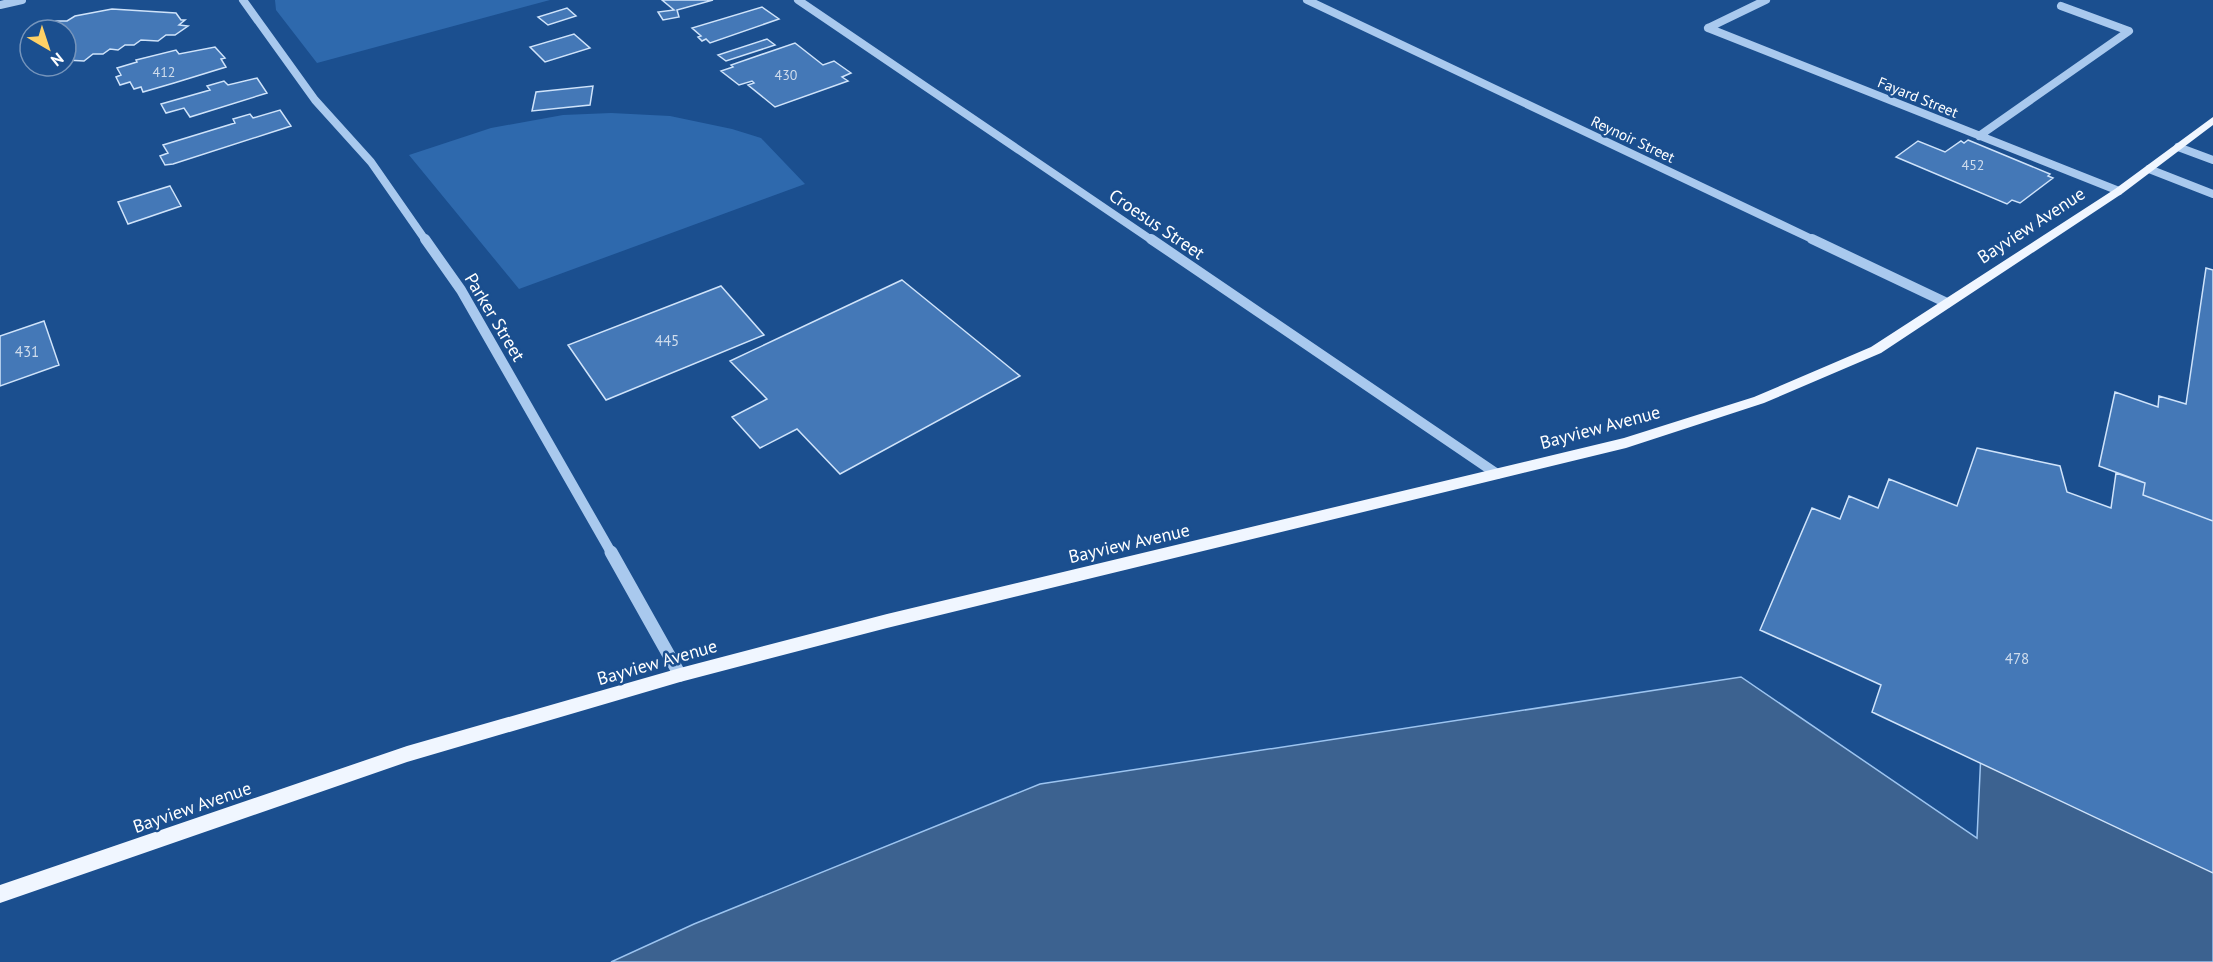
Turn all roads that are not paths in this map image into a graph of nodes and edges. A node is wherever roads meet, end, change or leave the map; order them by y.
1 (22, 0) edge
2 (243, 0) edge
3 (798, 0) edge
4 (1307, 0) edge
5 (1766, 0) edge
6 (2072, 0) edge
7 (0, 5) edge
8 (2213, 120) edge
9 (1979, 136) junction
10 (2178, 147) junction
11 (2213, 160) edge
12 (2149, 169) junction
13 (2119, 191) junction
14 (2213, 194) edge
15 (1947, 303) junction
16 (1497, 474) junction
17 (680, 675) junction
18 (0, 894) edge

1 - 7 street
2 - 17 street, Parker Street
3 - 16 street, Croesus Street
4 - 15 street, Reynoir Street
5 - 9 street, Fayard Street
6 - 9 street
8 - 10 main road, Bayview Avenue
9 - 13 street, Fayard Street
10 - 11 street
10 - 12 main road, Bayview Avenue
12 - 13 main road, Bayview Avenue
12 - 14 street
13 - 15 main road, Bayview Avenue
15 - 16 main road, Bayview Avenue
16 - 17 main road, Bayview Avenue
17 - 18 main road, Bayview Avenue

